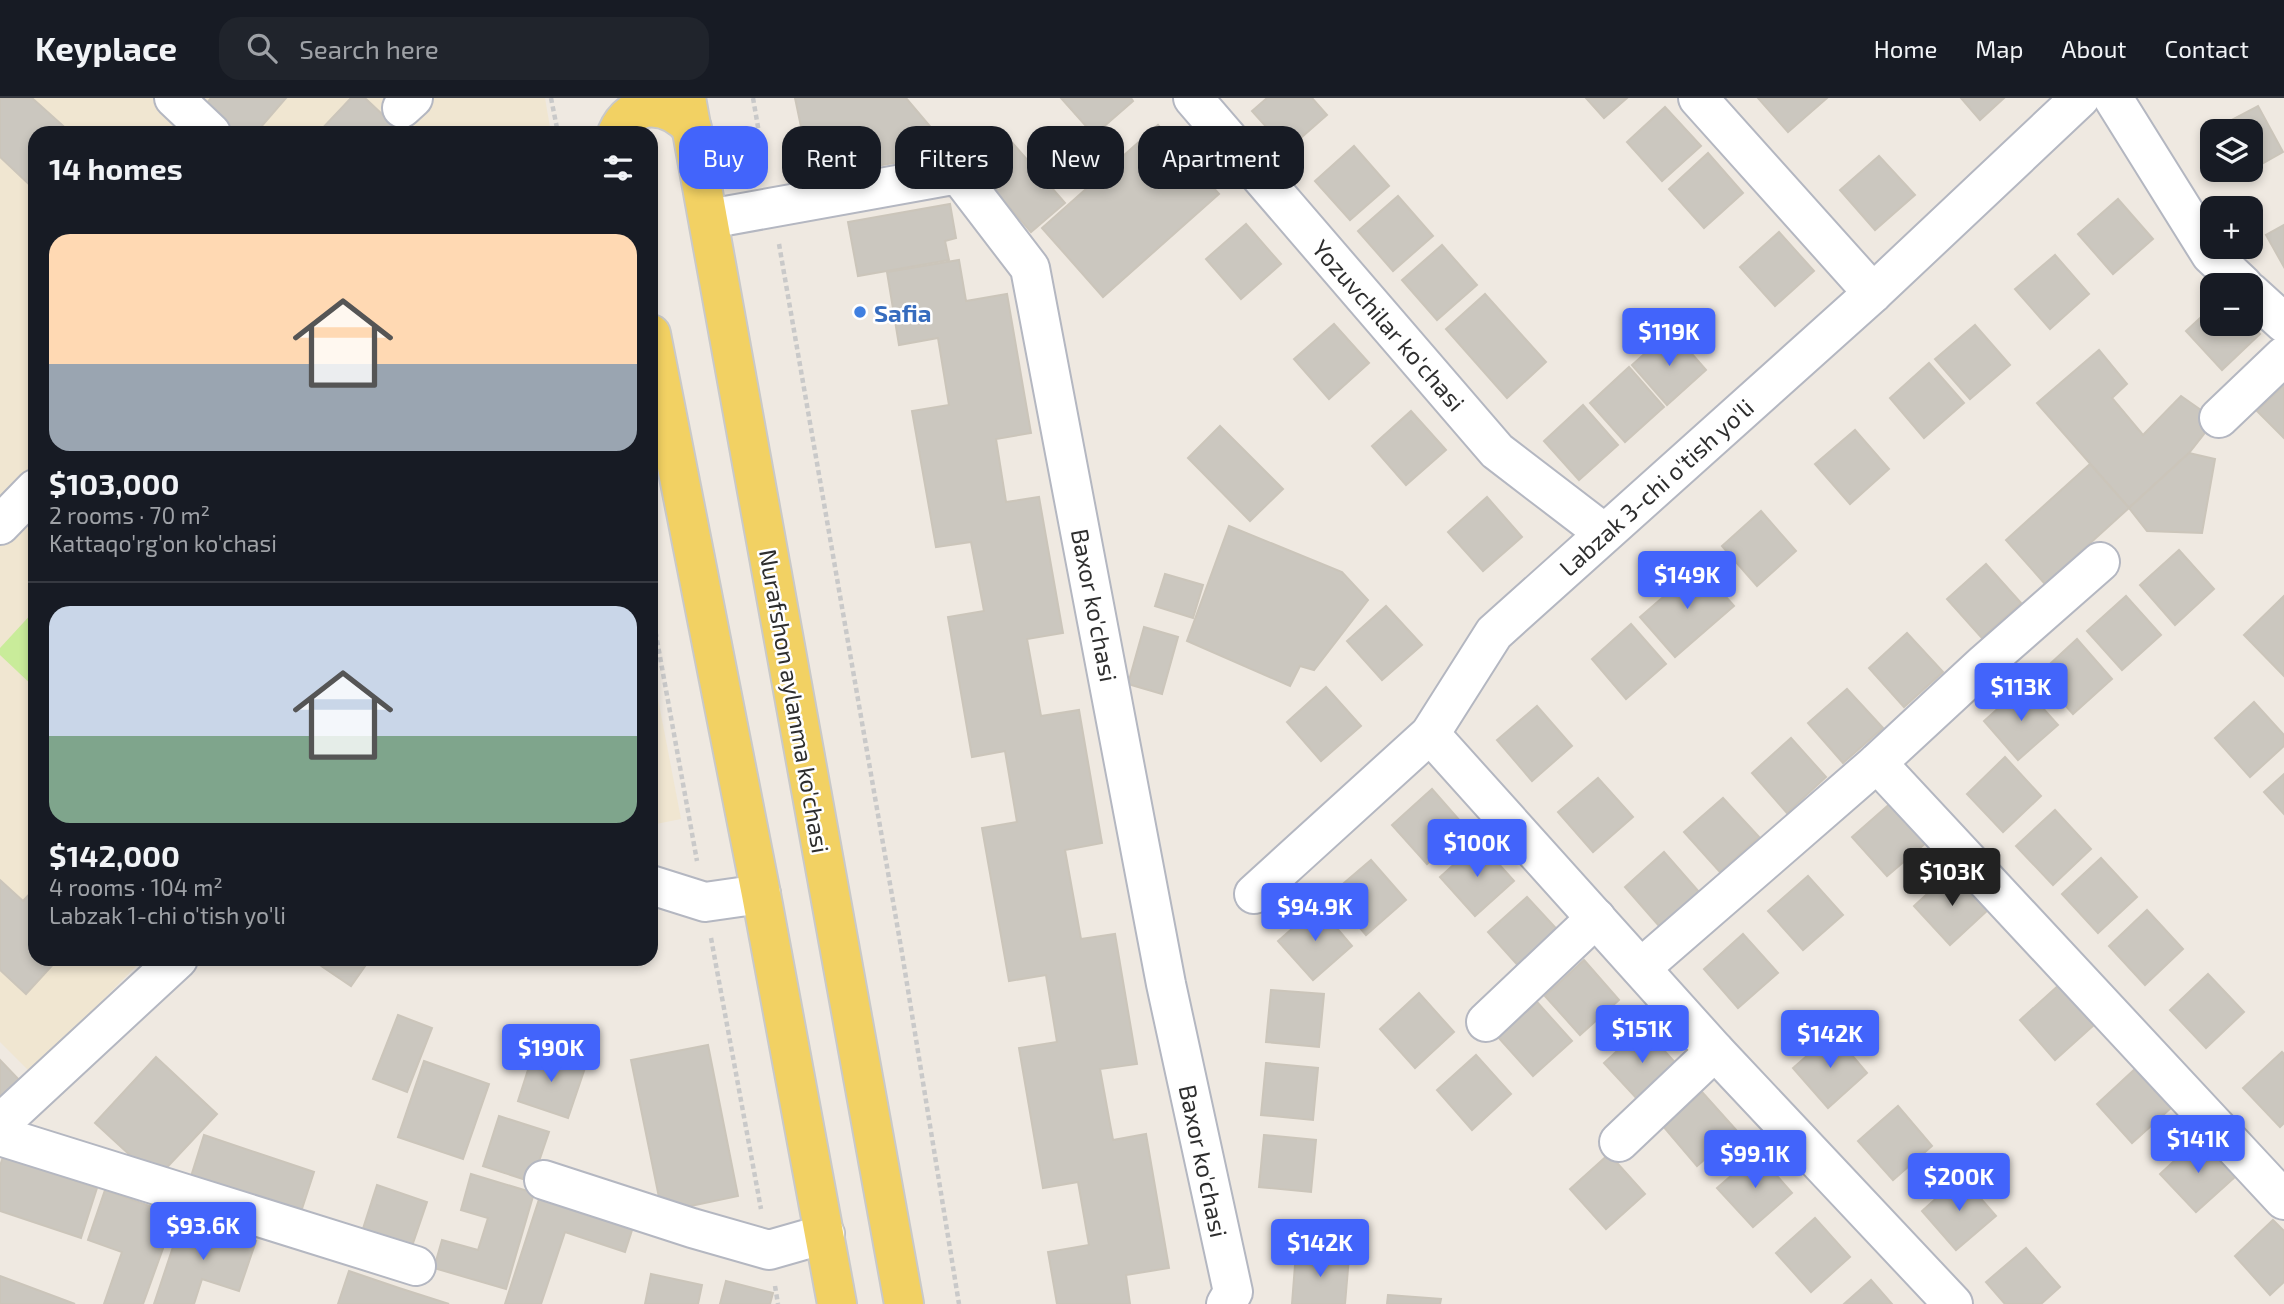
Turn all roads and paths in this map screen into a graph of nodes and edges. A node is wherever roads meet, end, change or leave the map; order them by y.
1 (174, 98) edge
2 (551, 98) edge
3 (605, 98) edge
4 (753, 98) edge
5 (1193, 98) edge
6 (1698, 98) edge
7 (2080, 98) edge
8 (2113, 98) edge
9 (689, 113) edge
10 (204, 126) edge
11 (557, 126) edge
12 (612, 126) edge
13 (620, 126) edge
14 (773, 209) junction
15 (709, 219) junction
16 (2230, 273) edge
17 (1873, 293) junction
18 (2263, 304) edge
19 (2284, 323) edge
20 (2284, 356) edge
21 (658, 370) edge
22 (2220, 418) dead end
23 (28, 496) edge
24 (0, 525) edge
25 (1604, 533) junction
26 (2100, 562) dead end
27 (658, 645) edge
28 (1430, 734) junction
29 (1878, 763) junction
30 (658, 887) edge
31 (761, 894) junction
32 (1254, 894) dead end
33 (705, 902) junction
34 (1597, 918) junction
35 (170, 966) edge
36 (1641, 968) junction
37 (1486, 1022) dead end
38 (1715, 1051) junction
39 (0, 1124) edge
40 (0, 1136) edge
41 (1619, 1142) dead end
42 (544, 1180) dead end
43 (2284, 1200) edge
44 (825, 1234) junction
45 (769, 1250) junction
46 (416, 1266) dead end
47 (1949, 1303) edge
48 (778, 1304) edge
49 (837, 1304) edge
50 (904, 1304) edge
51 (960, 1304) edge
52 (1226, 1304) edge

1 - 10 street
2 - 11 path
3 - 12 main road
4 - 14 path
5 - 25 street, Yozuvchilar ko'chasi
6 - 17 street
7 - 17 street, Labzak 3-chi o'tish yo'li
8 - 16 street
9 - 13 main road
9 - 15 main road, Nurafshon aylanma ko'chasi
14 - 15 street, Baxor ko'chasi
14 - 51 path
14 - 52 street, Baxor ko'chasi
15 - 50 main road, Nurafshon aylanma ko'chasi
17 - 25 street, Labzak 3-chi o'tish yo'li
18 - 19 street
20 - 22 street
21 - 31 main road
23 - 24 street
25 - 28 street, Labzak 3-chi o'tish yo'li
26 - 29 street
27 - 33 path
28 - 32 street, Labzak 3-chi o'tish yo'li
28 - 34 street
29 - 36 street
29 - 43 street
30 - 33 street
31 - 33 street
31 - 44 main road
33 - 45 path
34 - 36 street
34 - 37 street
35 - 39 street
36 - 38 street
38 - 41 street
38 - 47 street
40 - 46 street
42 - 45 street
44 - 45 street
44 - 49 main road
45 - 48 path

